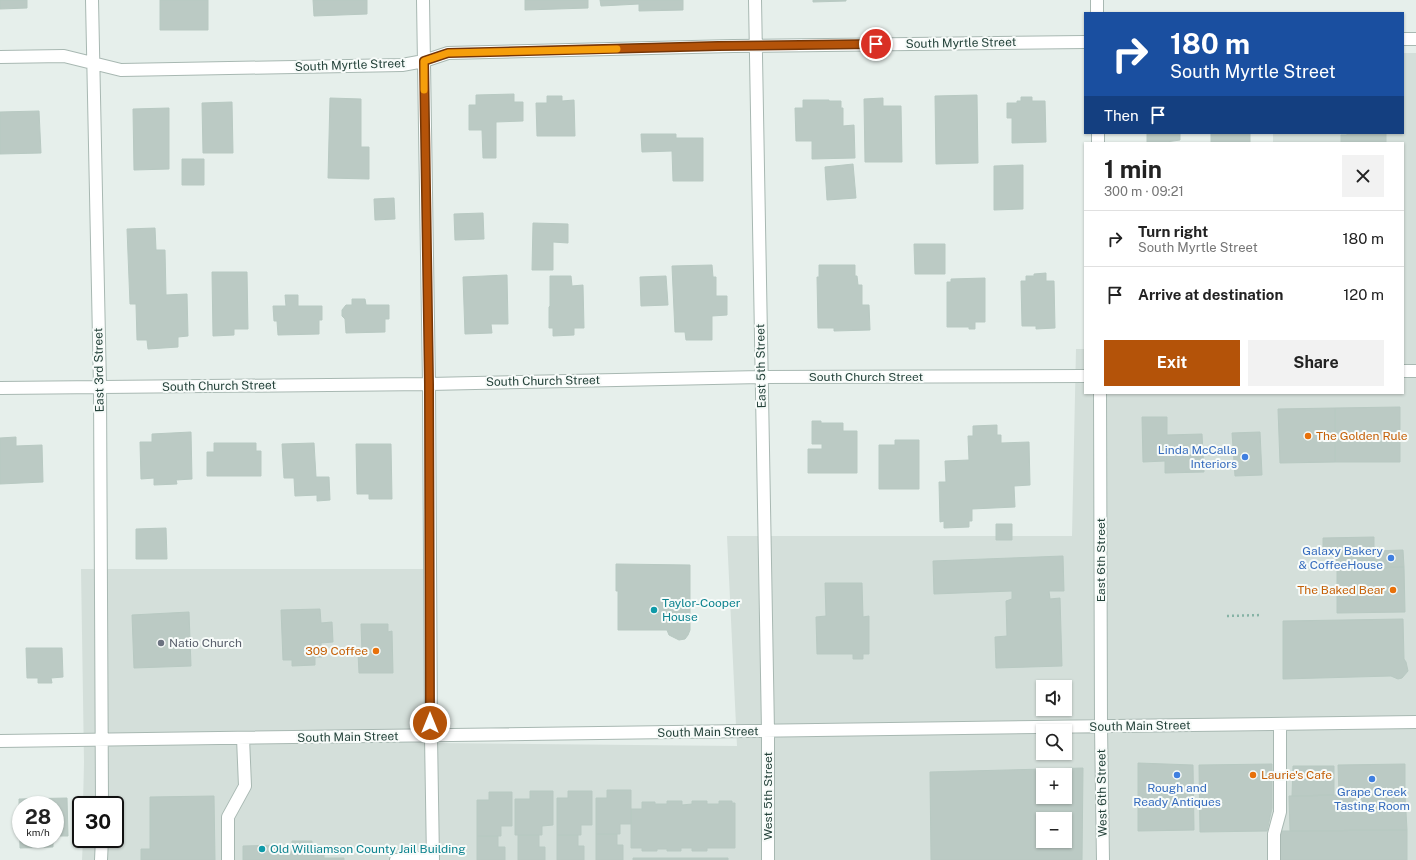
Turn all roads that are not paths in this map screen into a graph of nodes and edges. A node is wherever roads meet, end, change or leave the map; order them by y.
1 (92, 0) edge
2 (423, 0) edge
3 (755, 0) edge
4 (1097, 0) edge
5 (1097, 12) edge
6 (1404, 39) edge
7 (1416, 39) edge
8 (1084, 42) edge
9 (756, 46) junction
10 (0, 57) edge
11 (424, 61) junction
12 (93, 64) junction
13 (1404, 371) edge
14 (1416, 371) edge
15 (1084, 376) edge
16 (761, 377) junction
17 (429, 384) junction
18 (100, 387) junction
19 (0, 388) edge
20 (1100, 394) edge
21 (1416, 722) edge
22 (1280, 724) junction
23 (1101, 727) junction
24 (768, 731) junction
25 (430, 736) junction
26 (244, 738) junction
27 (102, 740) junction
28 (0, 741) edge
29 (102, 796) edge
30 (102, 848) edge
31 (433, 858) edge
32 (101, 860) edge
33 (228, 860) edge
34 (396, 860) edge
35 (768, 860) edge
36 (1103, 860) edge
37 (1274, 860) edge

1 - 12 street, East 3rd Street
2 - 11 street
3 - 9 street, East 5th Street
4 - 5 street
6 - 7 street
8 - 9 street, South Myrtle Street
9 - 11 street, South Myrtle Street
9 - 16 street, East 5th Street
10 - 12 street, South Myrtle Street
11 - 12 street, South Myrtle Street
11 - 17 street
12 - 18 street, East 3rd Street
13 - 14 street
15 - 16 street, South Church Street
16 - 17 street, South Church Street
16 - 24 street, East 5th Street
17 - 18 street, South Church Street
17 - 25 street
18 - 19 street, South Church Street
18 - 27 street, East 3rd Street
20 - 23 street, East 6th Street
21 - 22 street, South Main Street
22 - 23 street, South Main Street
22 - 37 street
23 - 24 street, South Main Street
23 - 36 street, West 6th Street
24 - 25 street, South Main Street
24 - 35 street, West 5th Street
25 - 26 street, South Main Street
25 - 31 street
26 - 27 street, South Main Street
26 - 33 street
27 - 28 street, South Main Street
27 - 29 street, East 3rd Street
30 - 32 street
31 - 34 street

